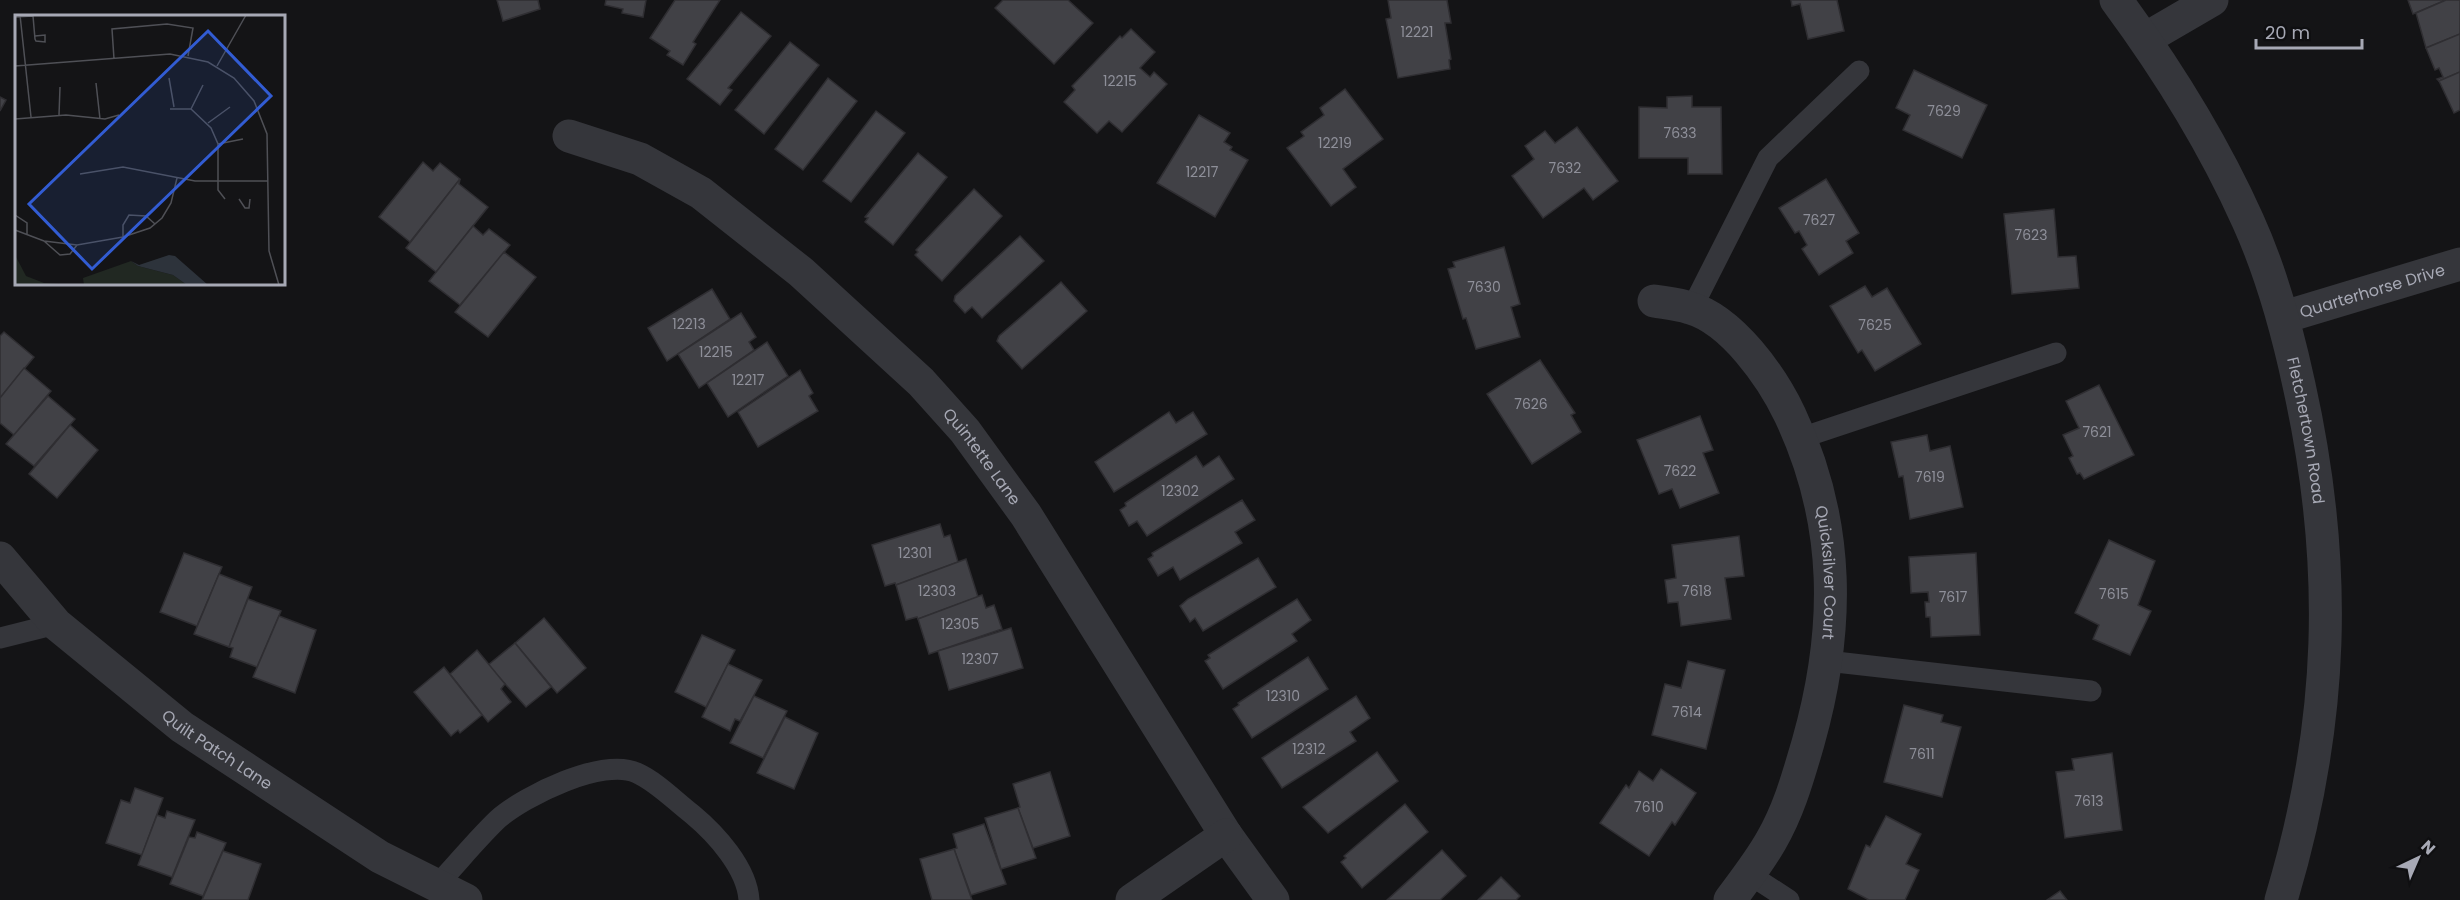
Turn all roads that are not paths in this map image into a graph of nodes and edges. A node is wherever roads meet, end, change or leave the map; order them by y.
1 (2116, 0) edge
2 (2212, 0) edge
3 (2145, 39) junction
4 (1859, 70) dead end
5 (569, 136) dead end
6 (2460, 264) edge
7 (1654, 302) dead end
8 (1692, 308) junction
9 (2284, 317) junction
10 (2056, 353) dead end
11 (1801, 438) junction
12 (0, 558) edge
13 (56, 624) junction
14 (0, 638) edge
15 (1827, 661) junction
16 (2091, 692) dead end
17 (1226, 835) junction
18 (1749, 874) junction
19 (436, 886) junction
20 (466, 900) edge
21 (749, 900) edge
22 (1132, 900) edge
23 (1273, 900) edge
24 (1730, 900) edge
25 (1789, 900) edge
26 (2282, 900) edge

1 - 3 street, Fletchertown Road
2 - 3 street
3 - 9 street, Fletchertown Road
4 - 8 lane
5 - 17 street, Quintette Lane
6 - 9 street, Quarterhorse Drive
7 - 8 street, Quicksilver Court
8 - 11 street, Quicksilver Court
9 - 26 street, Fletchertown Road
10 - 11 lane
11 - 15 street, Quicksilver Court
12 - 13 street, Quilt Patch Lane
13 - 14 lane
13 - 19 street, Quilt Patch Lane
15 - 16 lane
15 - 18 street, Quicksilver Court
17 - 22 street
17 - 23 street, Quintette Lane
18 - 24 street, Quicksilver Court
18 - 25 lane
19 - 20 street, Quilt Patch Lane
19 - 21 lane

